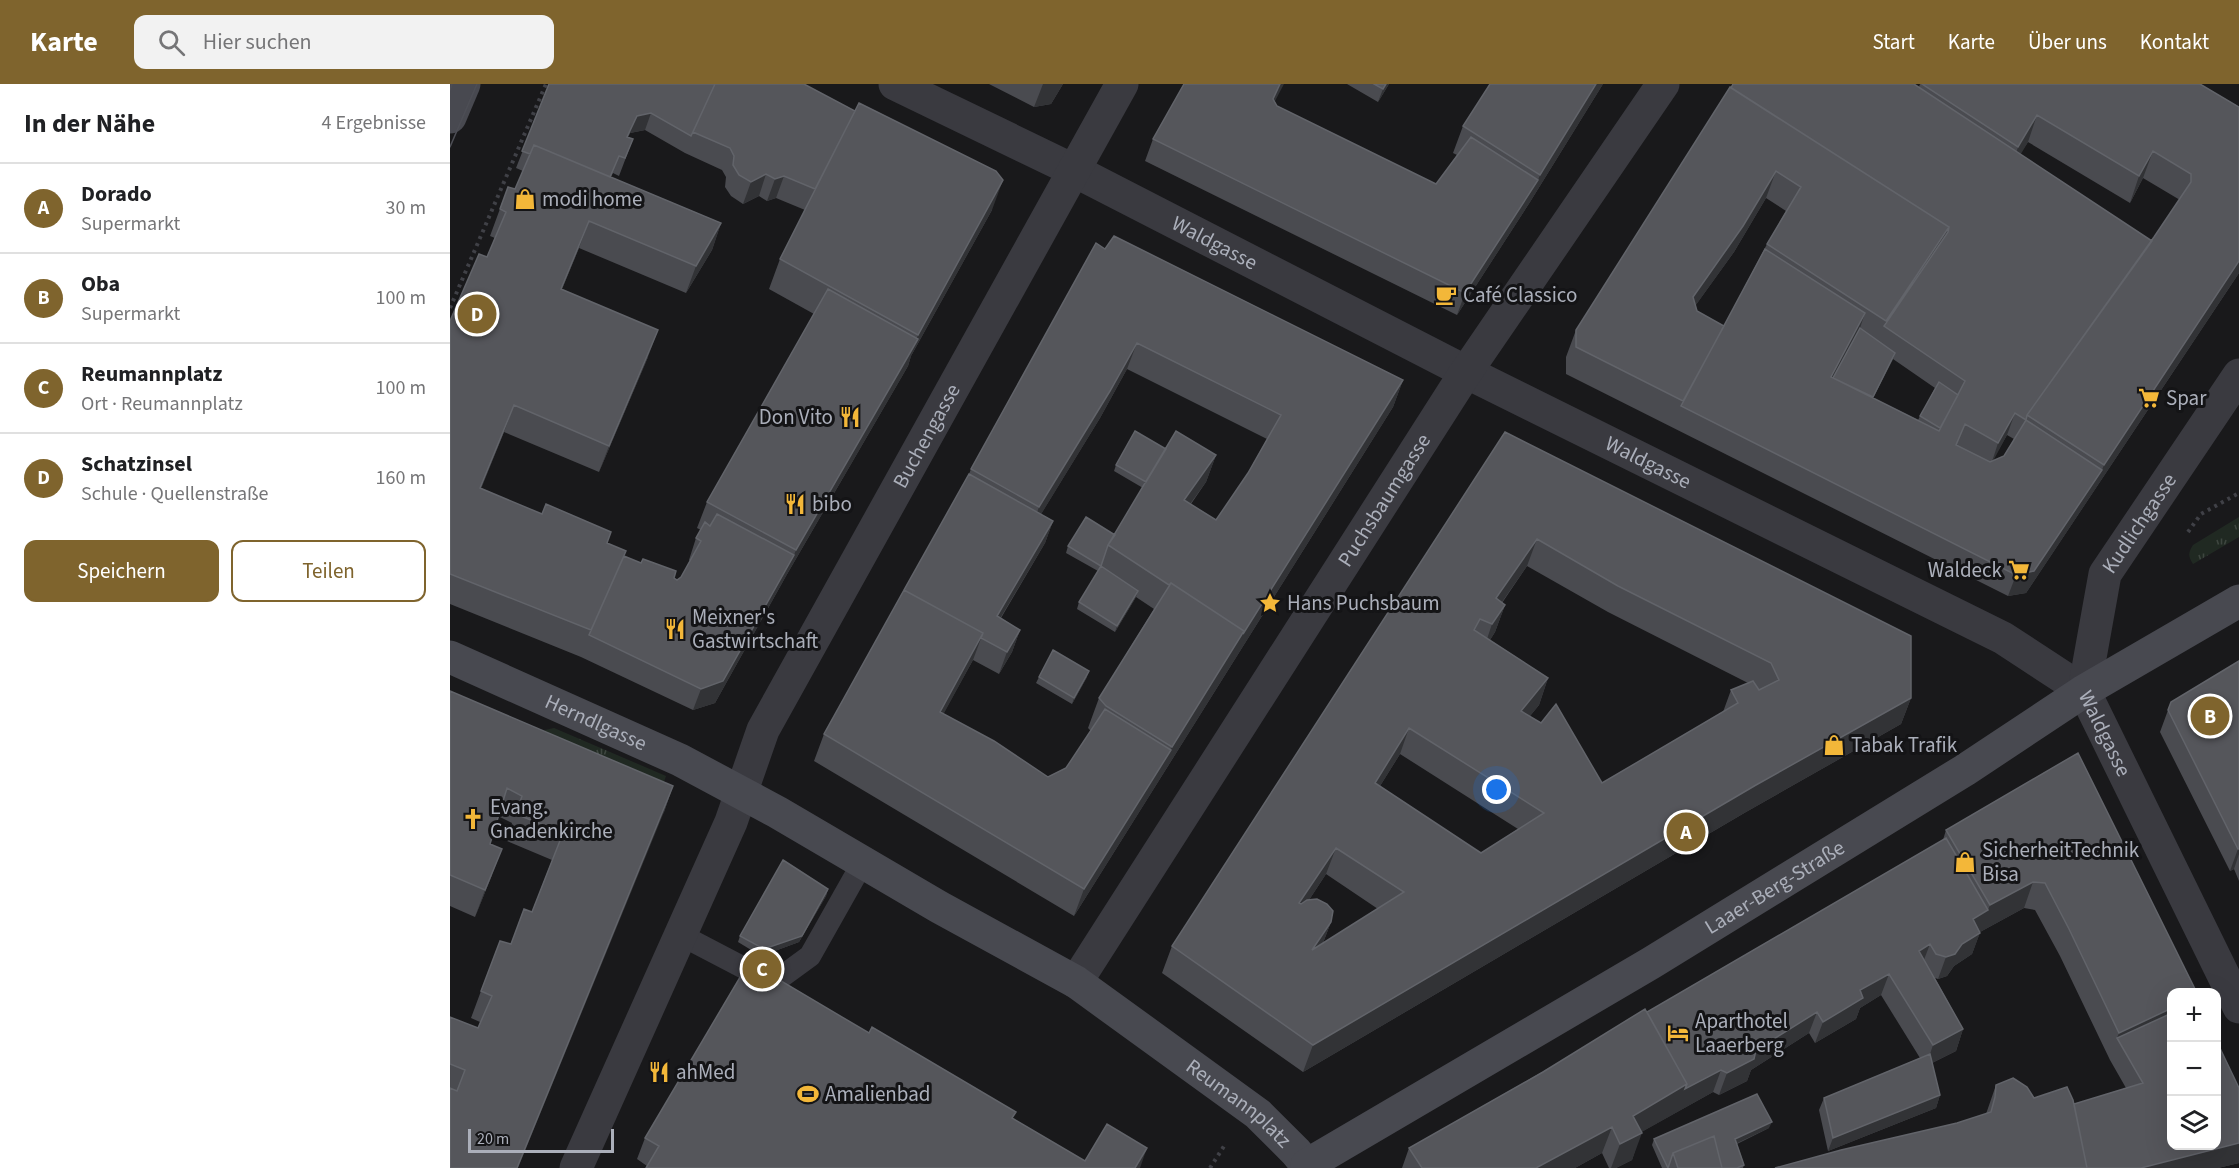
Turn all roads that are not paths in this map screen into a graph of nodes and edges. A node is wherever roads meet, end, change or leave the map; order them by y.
1 (464, 84) edge
2 (895, 84) edge
3 (1122, 84) edge
4 (1663, 84) edge
5 (450, 117) edge
6 (1073, 170) junction
7 (1466, 372) junction
8 (2239, 375) edge
9 (2239, 601) edge
10 (450, 657) edge
11 (2084, 691) junction
12 (740, 794) junction
13 (863, 862) junction
14 (681, 935) junction
15 (1076, 982) junction
16 (2239, 1007) edge
17 (1308, 1167) edge
18 (576, 1168) edge

1 - 5 main road
2 - 6 street, Waldgasse
3 - 6 street, Buchengasse
4 - 7 street, Puchsbaumgasse
6 - 7 street, Waldgasse
6 - 12 street, Buchengasse
7 - 11 street, Waldgasse
7 - 15 street, Puchsbaumgasse
8 - 11 street, Kudlichgasse
9 - 11 main road, Laaer-Berg-Straße
10 - 12 main road, Herndlgasse
11 - 16 street, Waldgasse
11 - 17 main road, Laaer-Berg-Straße
12 - 13 main road, Reumannplatz
12 - 14 street
13 - 14 lane
13 - 15 main road, Reumannplatz
14 - 18 street
15 - 17 main road, Reumannplatz

